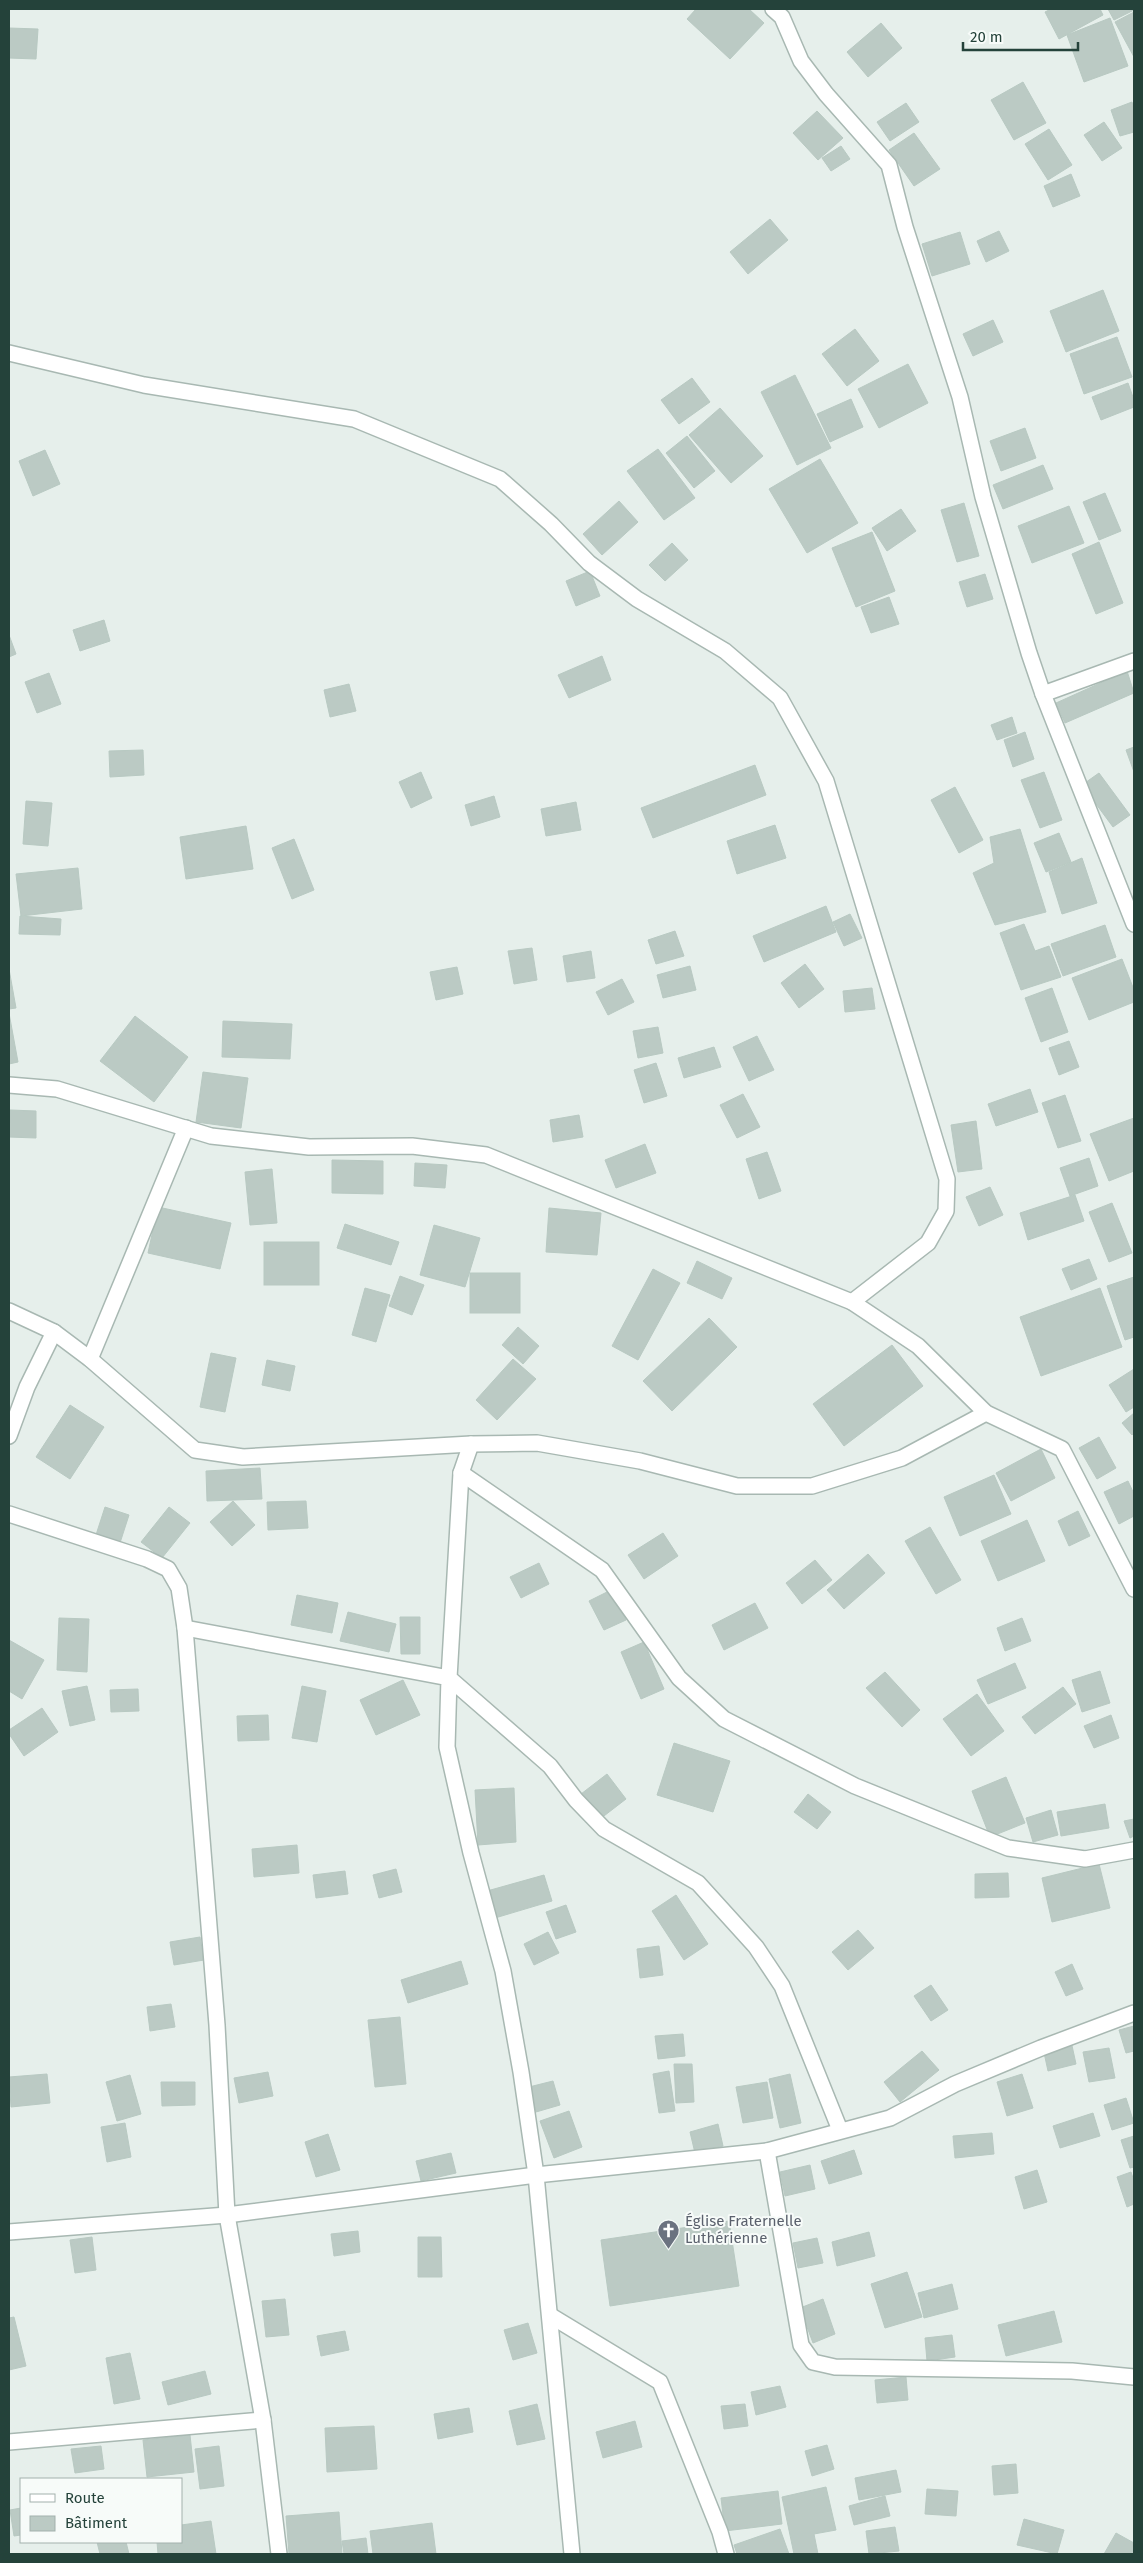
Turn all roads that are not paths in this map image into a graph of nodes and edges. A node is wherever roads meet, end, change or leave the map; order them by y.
1 (773, 9) edge
2 (9, 353) edge
3 (1134, 661) edge
4 (1043, 694) junction
5 (1134, 924) edge
6 (9, 1086) edge
7 (186, 1128) junction
8 (852, 1302) junction
9 (9, 1311) edge
10 (54, 1332) junction
11 (90, 1359) junction
12 (986, 1413) junction
13 (9, 1436) edge
14 (471, 1444) junction
15 (461, 1473) junction
16 (9, 1514) edge
17 (1134, 1589) edge
18 (185, 1628) junction
19 (450, 1678) junction
20 (1134, 1850) edge
21 (1134, 2013) edge
22 (840, 2130) junction
23 (768, 2151) junction
24 (536, 2175) junction
25 (226, 2215) junction
26 (9, 2232) edge
27 (551, 2316) junction
28 (1134, 2377) edge
29 (264, 2420) junction
30 (9, 2442) edge
31 (279, 2554) edge
32 (572, 2554) edge
33 (726, 2554) edge

1 - 4 street
2 - 8 street
3 - 4 street
4 - 5 street
6 - 7 street
7 - 8 street
7 - 11 street
8 - 12 street
9 - 10 street
10 - 11 street
10 - 13 street
11 - 14 street
12 - 14 street
12 - 17 street
14 - 15 street
15 - 19 street
15 - 20 street
16 - 18 street
18 - 19 street
18 - 25 street
19 - 22 street
19 - 24 street
21 - 22 street
22 - 23 street
23 - 24 street
23 - 28 street
24 - 25 street
24 - 27 street
25 - 26 street
25 - 29 street
27 - 32 street
27 - 33 street
29 - 30 street
29 - 31 street

